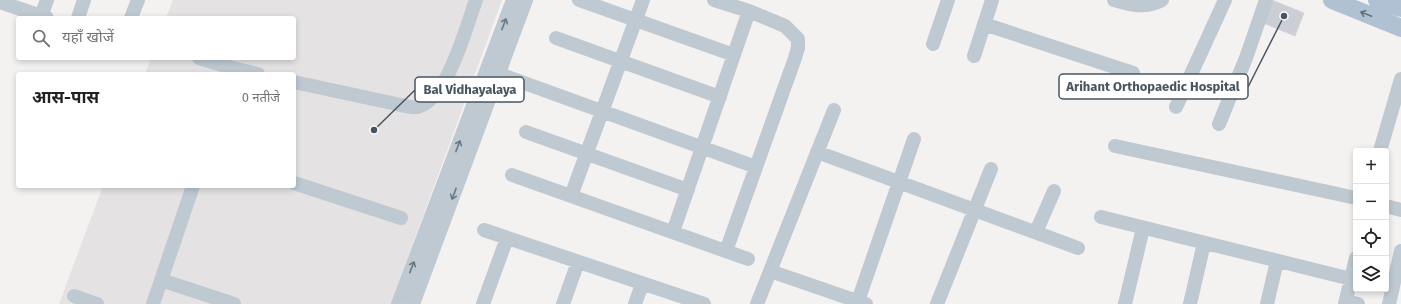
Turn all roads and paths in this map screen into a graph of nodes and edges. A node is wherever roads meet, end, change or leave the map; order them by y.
1 (47, 0) edge
2 (84, 0) edge
3 (138, 0) edge
4 (476, 0) edge
5 (513, 0) edge
6 (526, 0) edge
7 (579, 0) edge
8 (643, 0) edge
9 (714, 0) edge
10 (948, 0) edge
11 (992, 0) edge
12 (1114, 0) edge
13 (1162, 0) edge
14 (1225, 0) edge
15 (1266, 0) edge
16 (1332, 0) edge
17 (1377, 0) edge
18 (0, 2) edge
19 (1401, 8) edge
20 (749, 11) junction
21 (41, 16) edge
22 (44, 16) edge
23 (79, 16) edge
24 (132, 16) edge
25 (636, 20) junction
26 (984, 24) junction
27 (1401, 28) edge
28 (556, 38) dead end
29 (933, 44) dead end
30 (734, 55) junction
31 (974, 56) dead end
32 (204, 60) edge
33 (621, 62) junction
34 (231, 71) edge
35 (493, 72) junction
36 (1133, 73) dead end
37 (1401, 79) edge
38 (296, 82) edge
39 (720, 97) junction
40 (1176, 107) dead end
41 (834, 110) dead end
42 (602, 111) junction
43 (1219, 124) dead end
44 (526, 132) dead end
45 (914, 139) dead end
46 (1114, 146) dead end
47 (702, 148) junction
48 (1381, 148) edge
49 (817, 152) junction
50 (587, 154) junction
51 (756, 167) junction
52 (991, 169) dead end
53 (512, 175) dead end
54 (899, 182) junction
55 (296, 184) edge
56 (192, 188) edge
57 (688, 190) junction
58 (1054, 191) dead end
59 (571, 196) junction
60 (1353, 197) edge
61 (1389, 207) edge
62 (974, 210) junction
63 (1401, 210) edge
64 (1101, 217) dead end
65 (401, 218) dead end
66 (1144, 228) junction
67 (484, 230) dead end
68 (673, 232) junction
69 (1036, 232) junction
70 (507, 238) junction
71 (1204, 243) junction
72 (1078, 248) dead end
73 (726, 251) junction
74 (1401, 251) edge
75 (748, 259) dead end
76 (1277, 261) junction
77 (578, 262) junction
78 (770, 271) junction
79 (1353, 271) edge
80 (1351, 279) junction
81 (161, 280) junction
82 (642, 284) junction
83 (74, 296) dead end
84 (862, 303) edge
85 (1350, 303) edge
86 (97, 304) edge
87 (153, 304) edge
88 (234, 304) edge
89 (398, 304) edge
90 (413, 304) edge
91 (483, 304) edge
92 (563, 304) edge
93 (635, 304) edge
94 (702, 304) edge
95 (757, 304) edge
96 (937, 304) edge
97 (1125, 304) edge
98 (1190, 304) edge
99 (1267, 304) edge
100 (1389, 304) edge

1 - 22 street
2 - 23 street
3 - 24 street
4 - 38 street
35 -> 5 street
6 - 35 street
7 - 25 street
8 - 25 street
9 - 20 street
10 - 29 street
11 - 26 street
12 - 13 street
14 - 40 street
15 - 43 street
27 -> 16 main road
17 - 19 main road
18 - 21 street
20 - 30 street
20 - 51 street
25 - 30 street
25 - 33 street
26 - 31 street
26 - 36 street
28 - 33 street
30 - 39 street
32 - 34 street
33 - 39 street
33 - 42 street
35 - 42 street
89 -> 35 street
35 -> 90 street
37 - 48 street
39 - 47 street
41 - 49 street
42 - 47 street
42 - 50 street
44 - 50 street
45 - 54 street
46 - 60 street
47 - 51 street
47 - 57 street
49 - 54 street
49 - 78 street
50 - 57 street
50 - 59 street
51 - 73 street
52 - 62 street
53 - 59 street
54 - 62 street
54 - 84 street
55 - 65 street
56 - 81 street
57 - 68 street
58 - 69 street
59 - 68 street
61 - 63 street
62 - 69 street
62 - 96 street
64 - 66 street
66 - 71 street
66 - 97 street
67 - 70 street
68 - 73 street
69 - 72 street
70 - 77 street
70 - 91 street
71 - 76 street
71 - 98 street
73 - 75 street
74 - 100 street
76 - 80 street
76 - 99 street
77 - 82 street
77 - 92 street
78 - 84 street
78 - 95 street
79 - 80 street
80 - 85 street
81 - 87 street
81 - 88 street
82 - 93 street
82 - 94 street
83 - 86 street

